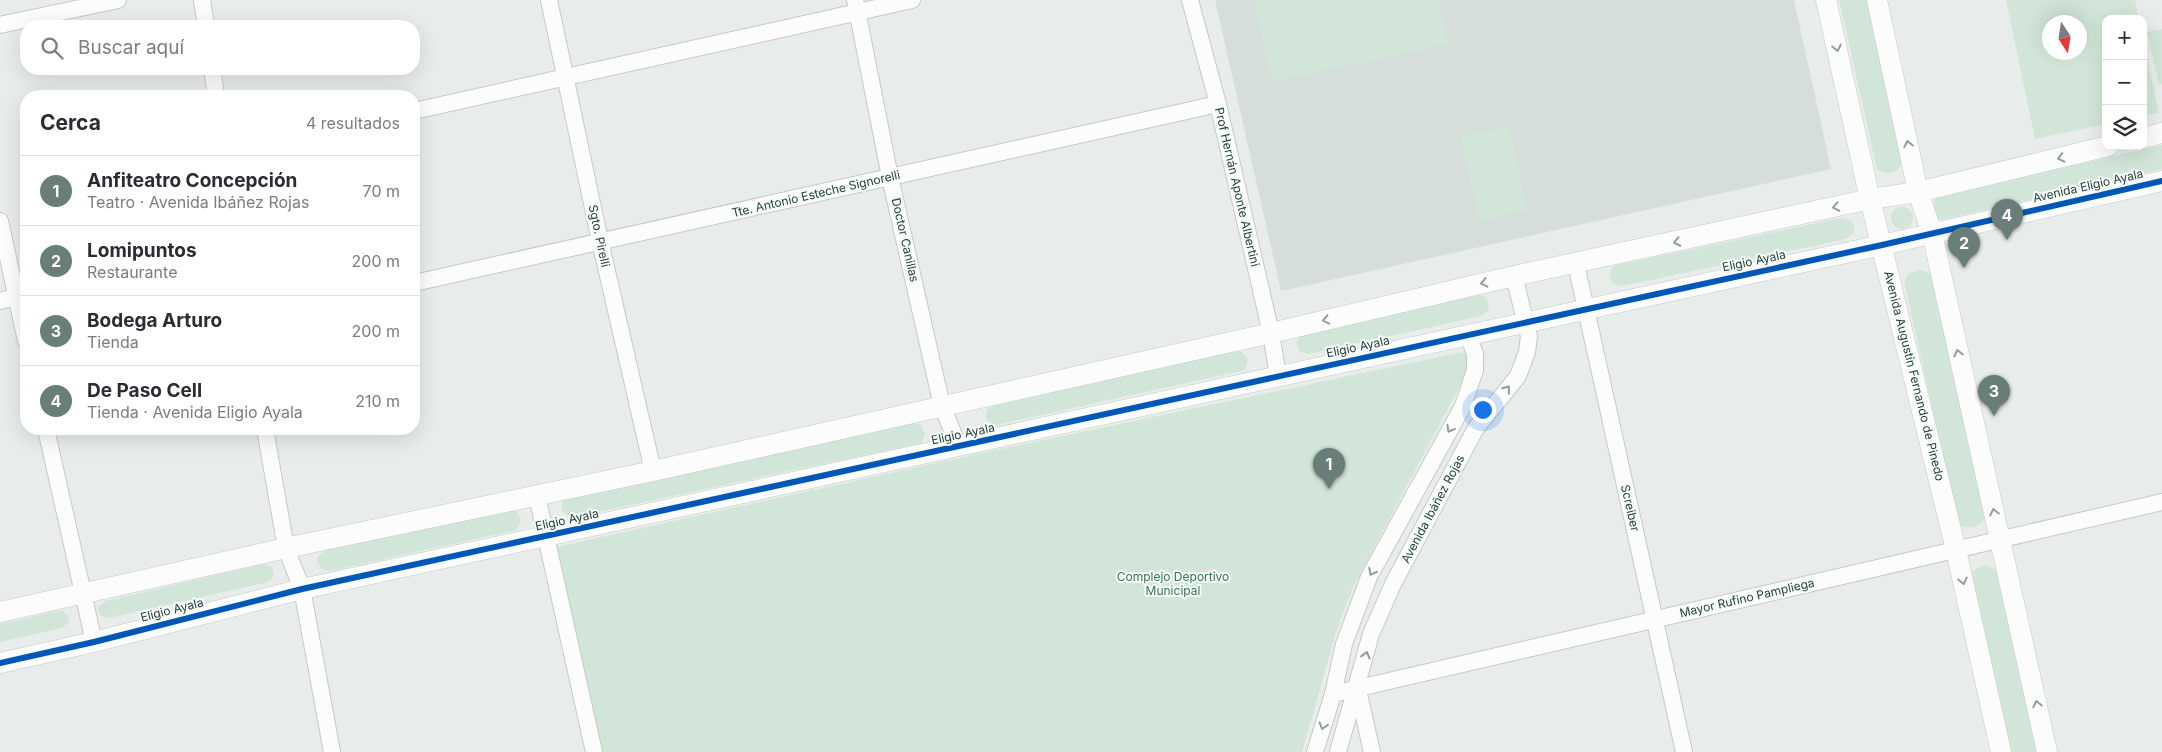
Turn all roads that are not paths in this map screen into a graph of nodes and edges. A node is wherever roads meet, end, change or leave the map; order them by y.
1 (118, 0) edge
2 (202, 0) edge
3 (549, 0) edge
4 (912, 0) edge
5 (1190, 0) edge
6 (1826, 0) edge
7 (1877, 0) edge
8 (856, 6) edge
9 (24, 20) edge
10 (205, 20) edge
11 (20, 21) edge
12 (0, 25) edge
13 (213, 75) edge
14 (566, 76) junction
15 (215, 90) edge
16 (1218, 104) junction
17 (420, 110) edge
18 (2162, 134) edge
19 (2147, 137) edge
20 (2102, 147) edge
21 (890, 177) junction
22 (2162, 181) edge
23 (1918, 192) junction
24 (1870, 199) junction
25 (0, 221) edge
26 (1932, 233) junction
27 (600, 241) junction
28 (1882, 245) junction
29 (1576, 264) junction
30 (1514, 276) junction
31 (420, 282) edge
32 (20, 292) edge
33 (20, 296) edge
34 (0, 301) edge
35 (1585, 309) junction
36 (1525, 322) junction
37 (1271, 333) junction
38 (1468, 335) junction
39 (1278, 376) junction
40 (942, 406) junction
41 (47, 435) edge
42 (266, 435) edge
43 (959, 446) junction
44 (653, 471) junction
45 (537, 496) junction
46 (2162, 502) edge
47 (546, 536) junction
48 (2000, 540) junction
49 (286, 548) junction
50 (1956, 550) junction
51 (302, 589) junction
52 (83, 594) junction
53 (0, 612) edge
54 (1655, 619) junction
55 (94, 642) junction
56 (0, 662) edge
57 (1357, 688) junction
58 (1333, 694) junction
59 (332, 752) edge
60 (594, 752) edge
61 (1315, 752) edge
62 (1338, 752) edge
63 (1372, 752) edge
64 (1684, 752) edge
65 (2001, 752) edge
66 (2047, 752) edge

1 - 9 street
2 - 10 street
3 - 14 street, Sgto. Pirelli
4 - 8 street
5 - 16 street, Prof Hernán Aponte Albertini
6 -> 24 street, Avenida Augustín Fernando de Pinedo
23 -> 7 street
8 - 14 street
8 - 21 street, Doctor Canillas
11 - 12 street
13 - 15 street
14 - 17 street
14 - 27 street, Sgto. Pirelli
16 - 21 street, Tte. Antonio Esteche Signorelli
16 - 37 street, Prof Hernán Aponte Albertini
18 - 19 street
20 -> 23 street
21 - 27 street, Tte. Antonio Esteche Signorelli
21 - 40 street, Doctor Canillas
22 - 26 street, Avenida Eligio Ayala
23 - 24 street
23 - 26 street
24 - 28 street, Avenida Augustín Fernando de Pinedo
24 -> 29 street
25 - 32 street
26 - 28 street, Eligio Ayala
48 -> 26 street
27 - 31 street, Tte. Antonio Esteche Signorelli
27 - 44 street, Sgto. Pirelli
28 - 35 street, Eligio Ayala
28 - 50 street, Avenida Augustín Fernando de Pinedo
29 - 30 street
29 - 35 street, Screiber
30 - 36 street, Avenida Ibáñez Rojas
30 -> 37 street
33 - 34 street
35 - 36 street, Eligio Ayala
35 - 54 street, Screiber
36 - 38 street, Eligio Ayala
57 -> 36 street, Avenida Ibáñez Rojas
37 - 39 street, Prof Hernán Aponte Albertini
37 - 40 street
38 - 39 street, Eligio Ayala
38 -> 58 street, Avenida Ibáñez Rojas
39 - 43 street, Eligio Ayala
40 - 43 street, Doctor Canillas
40 - 44 street
41 - 52 street
42 - 49 street
43 - 47 street, Eligio Ayala
44 - 45 street
45 - 47 street
45 - 49 street
46 - 48 street, Mayor Rufino Pampliega
47 - 51 street, Eligio Ayala
47 - 60 street
48 - 50 street, Mayor Rufino Pampliega
66 -> 48 street
49 - 51 street
49 - 52 street
50 - 54 street, Mayor Rufino Pampliega
50 -> 65 street, Avenida Augustín Fernando de Pinedo
51 - 55 street, Eligio Ayala
51 - 59 street
52 - 53 street
52 - 55 street
54 - 57 street, Mayor Rufino Pampliega
54 - 64 street, Screiber
55 - 56 street, Eligio Ayala
57 - 58 street, Mayor Rufino Pampliega
57 - 62 street, Avenida Ibáñez Rojas
57 - 63 street
58 -> 61 street, Avenida Ibáñez Rojas

